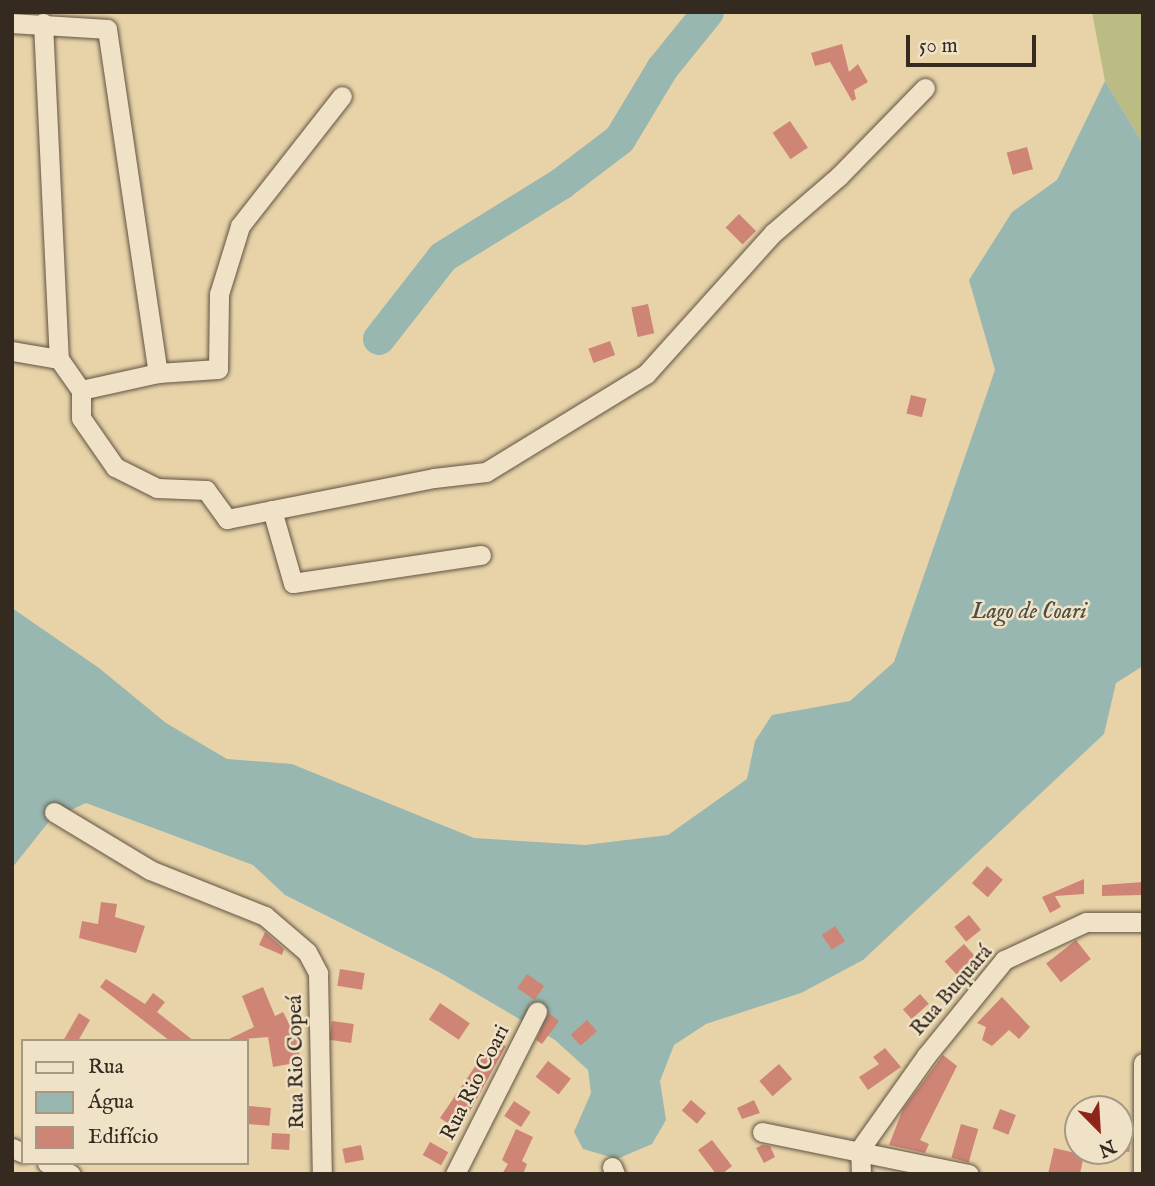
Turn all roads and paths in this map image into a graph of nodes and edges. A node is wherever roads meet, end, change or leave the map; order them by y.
1 (12, 23) edge
2 (43, 23) junction
3 (925, 88) dead end
4 (342, 96) dead end
5 (12, 351) edge
6 (59, 359) junction
7 (158, 373) junction
8 (81, 390) junction
9 (272, 510) junction
10 (481, 555) dead end
11 (54, 812) dead end
12 (1143, 922) edge
13 (537, 1013) dead end
14 (1143, 1063) edge
15 (1142, 1092) edge
16 (762, 1132) dead end
17 (860, 1149) junction
18 (51, 1165) edge
19 (71, 1174) edge
20 (322, 1174) edge
21 (456, 1174) edge
22 (861, 1174) edge
23 (969, 1174) edge
24 (1143, 1174) edge

1 - 2 street
2 - 6 street
2 - 7 street
3 - 9 street
4 - 7 street
5 - 6 street
6 - 8 street
7 - 8 street
8 - 9 street
9 - 10 street
11 - 20 street, Rua Rio Copeá
12 - 17 street, Rua Buquará
13 - 21 street, Rua Rio Coari
14 - 15 street
15 - 24 street
16 - 17 street
17 - 22 street
17 - 23 street
18 - 19 street

